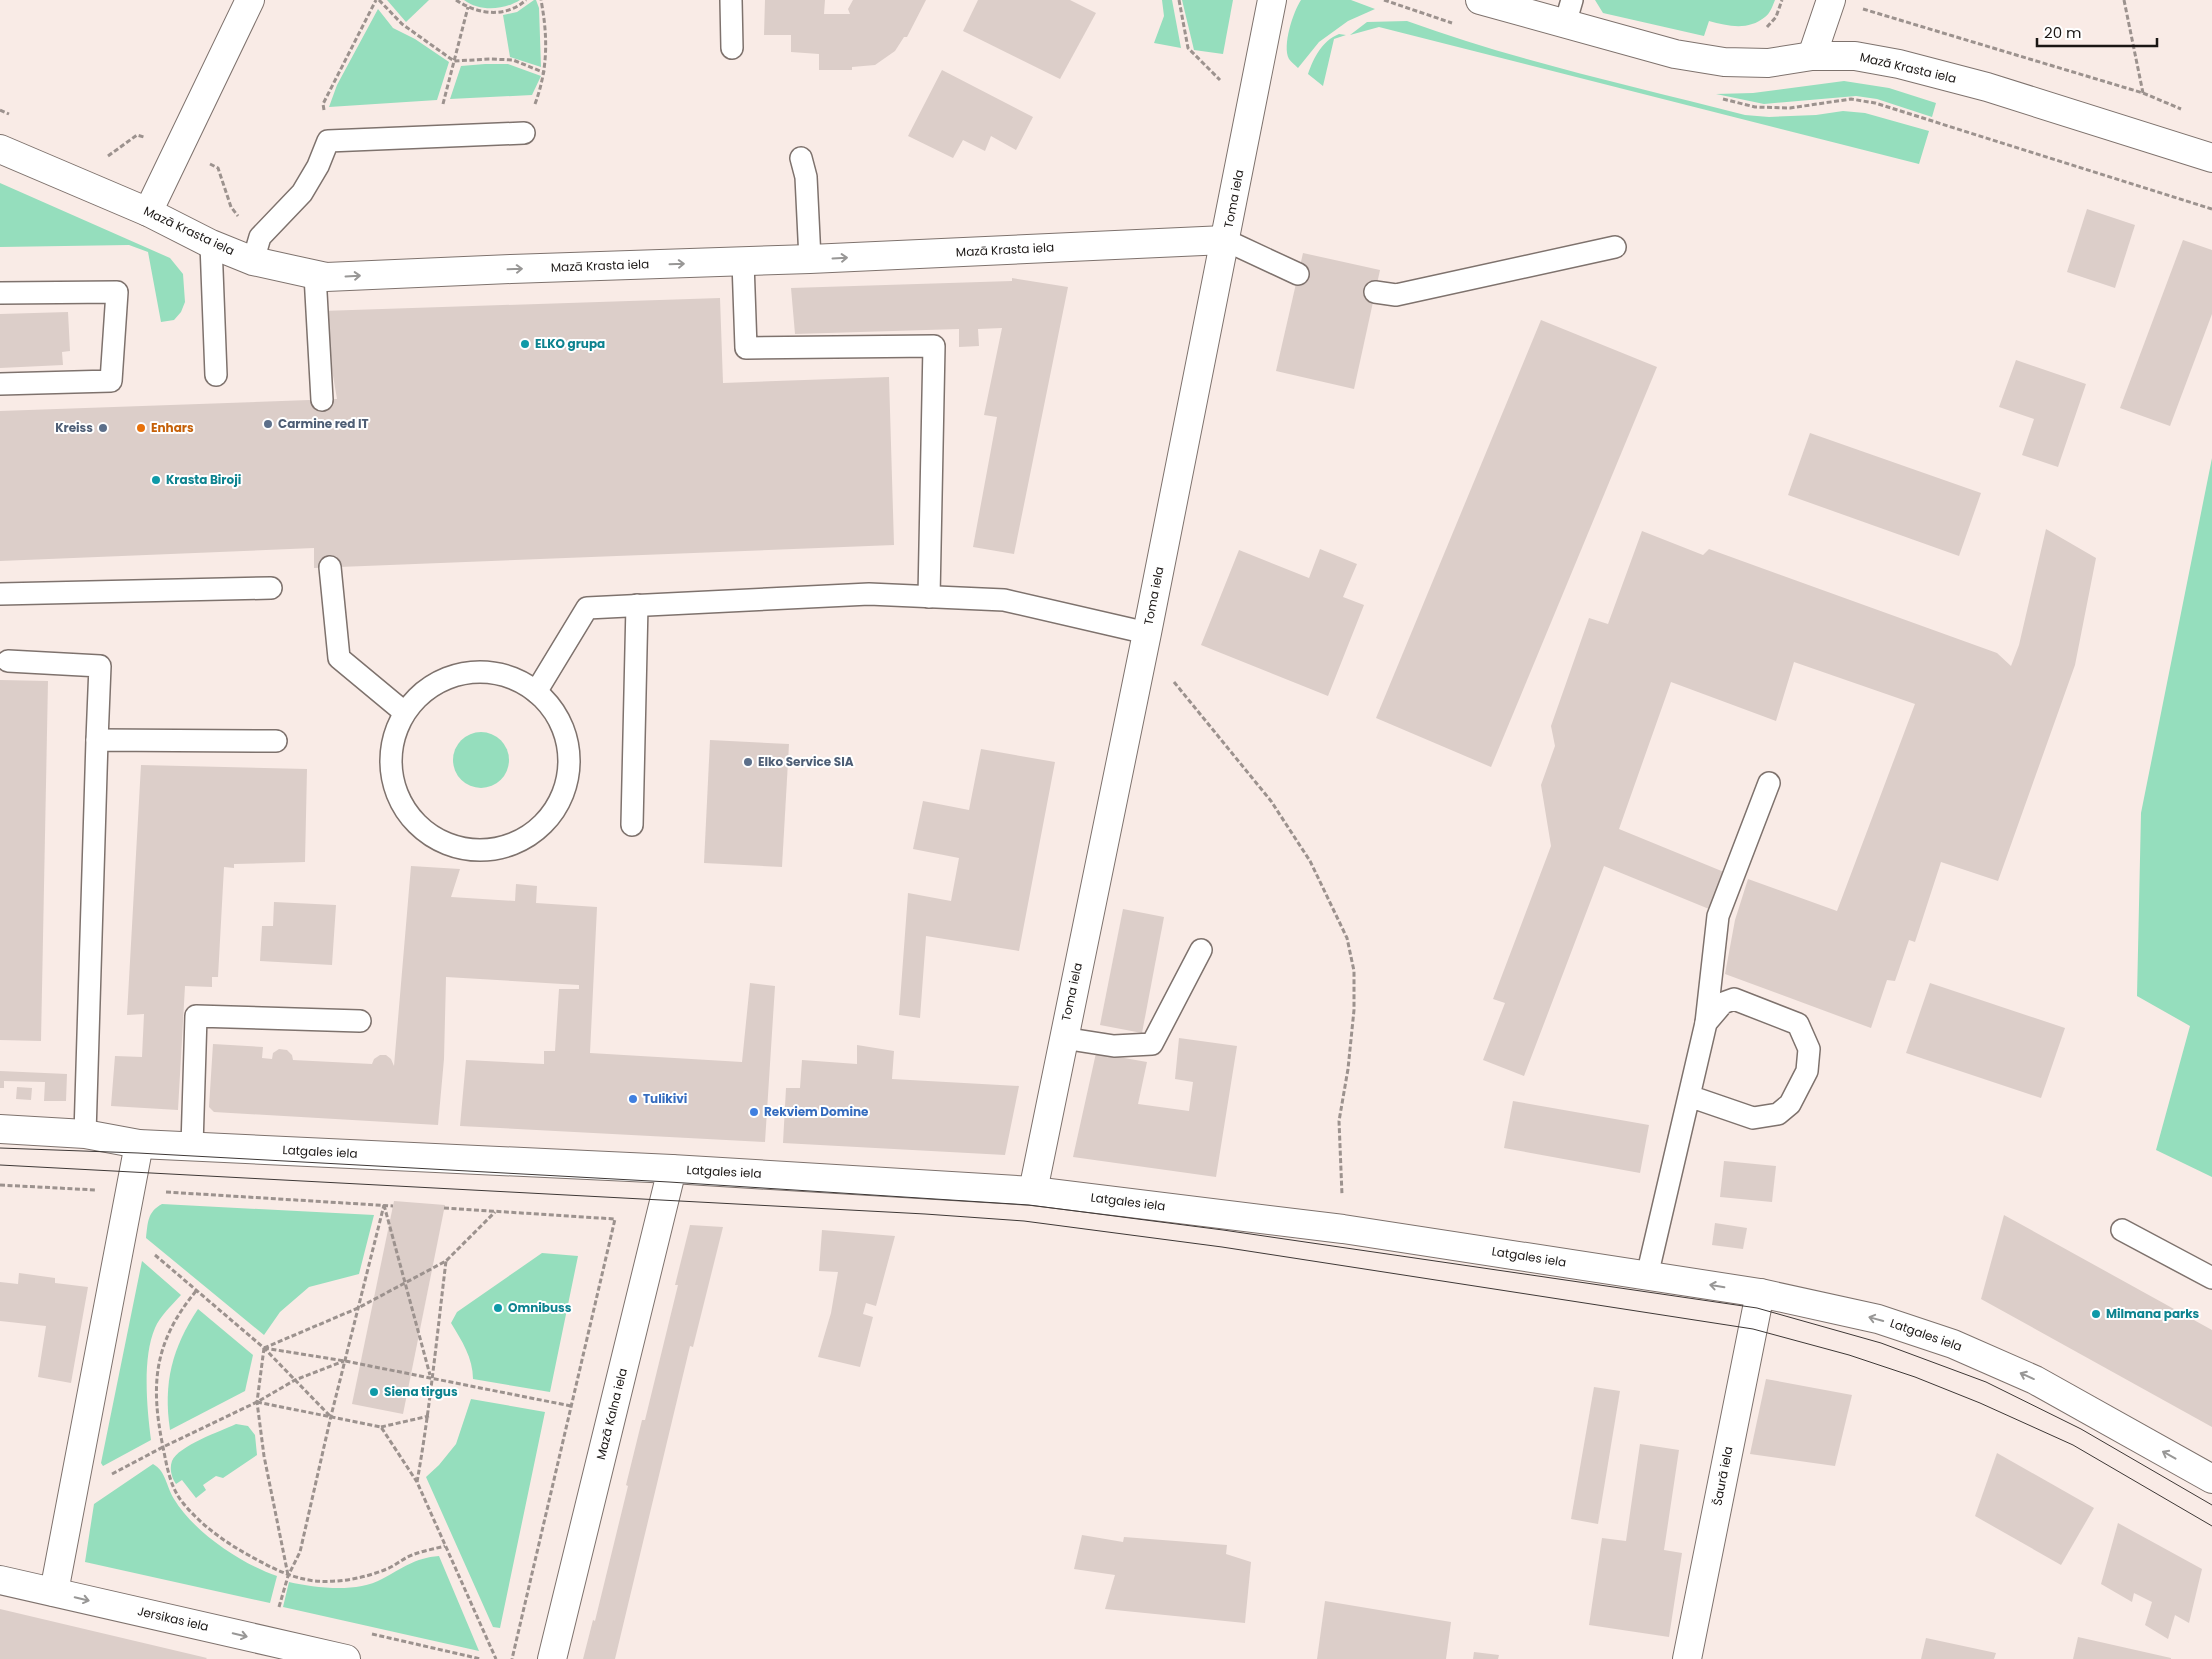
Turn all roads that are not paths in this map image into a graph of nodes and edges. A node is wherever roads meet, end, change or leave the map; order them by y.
1 (250, 0) edge
2 (731, 0) edge
3 (1272, 0) edge
4 (1480, 0) edge
5 (1831, 0) edge
6 (1568, 12) edge
7 (732, 48) dead end
8 (1812, 56) junction
9 (524, 133) road end
10 (0, 149) edge
11 (801, 158) dead end
12 (2212, 158) edge
13 (148, 212) junction
14 (1226, 240) junction
15 (211, 244) junction
16 (1615, 247) dead end
17 (810, 259) junction
18 (253, 261) junction
19 (743, 262) junction
20 (1298, 274) dead end
21 (315, 275) junction
22 (1375, 292) dead end
23 (0, 293) edge
24 (216, 375) dead end
25 (0, 384) edge
26 (322, 400) dead end
27 (330, 567) dead end
28 (271, 588) dead end
29 (0, 594) edge
30 (929, 597) junction
31 (637, 605) junction
32 (1147, 633) junction
33 (8, 660) dead end
34 (536, 692) junction
35 (404, 712) junction
36 (98, 740) junction
37 (276, 741) dead end
38 (1769, 784) dead end
39 (632, 825) dead end
40 (1201, 950) dead end
41 (360, 1021) dead end
42 (1706, 1024) junction
43 (1063, 1038) junction
44 (1689, 1096) junction
45 (0, 1130) edge
46 (86, 1134) junction
47 (139, 1144) junction
48 (192, 1146) junction
49 (672, 1169) junction
50 (1032, 1191) junction
51 (2122, 1230) dead end
52 (1647, 1276) junction
53 (2212, 1278) edge
54 (1760, 1293) junction
55 (2212, 1479) edge
56 (0, 1580) edge
57 (54, 1592) junction
58 (346, 1659) edge
59 (552, 1659) edge
60 (1687, 1659) edge

1 - 13 street
2 - 7 lane
3 - 14 street, Toma iela
4 - 6 street, Mazā Krasta iela
5 - 8 street
6 - 8 street, Mazā Krasta iela
8 - 12 street, Mazā Krasta iela
9 - 18 lane
10 - 13 street, Mazā Krasta iela
11 - 17 lane
13 - 15 street, Mazā Krasta iela
17 -> 14 street, Mazā Krasta iela
14 - 20 lane
14 - 32 street, Toma iela
15 - 18 street, Mazā Krasta iela
15 - 24 lane
16 - 22 lane
17 - 19 street, Mazā Krasta iela
18 - 21 street, Mazā Krasta iela
21 -> 19 street, Mazā Krasta iela
19 - 30 lane
21 - 26 lane
23 - 25 lane
27 - 35 lane
28 - 29 lane
30 - 31 lane
30 - 32 lane
31 - 34 lane
31 - 39 lane
32 - 43 street, Toma iela
33 - 36 lane
34 - 35 lane
34 - 35 lane
36 - 37 lane
36 - 46 lane
38 - 42 lane
40 - 43 lane
41 - 48 lane
42 - 44 lane
42 - 44 lane
43 - 50 street, Toma iela
44 - 52 lane
45 - 46 street, Latgales iela
46 - 47 street, Latgales iela
47 - 48 street, Latgales iela
47 - 57 street
48 - 49 street, Latgales iela
49 - 50 street, Latgales iela
49 - 59 street, Mazā Kalna iela
50 - 52 street, Latgales iela
51 - 53 lane
54 -> 52 street, Latgales iela
55 -> 54 street, Latgales iela
54 - 60 street, Šaurā iela
56 - 57 street, Jersikas iela
57 -> 58 street, Jersikas iela

